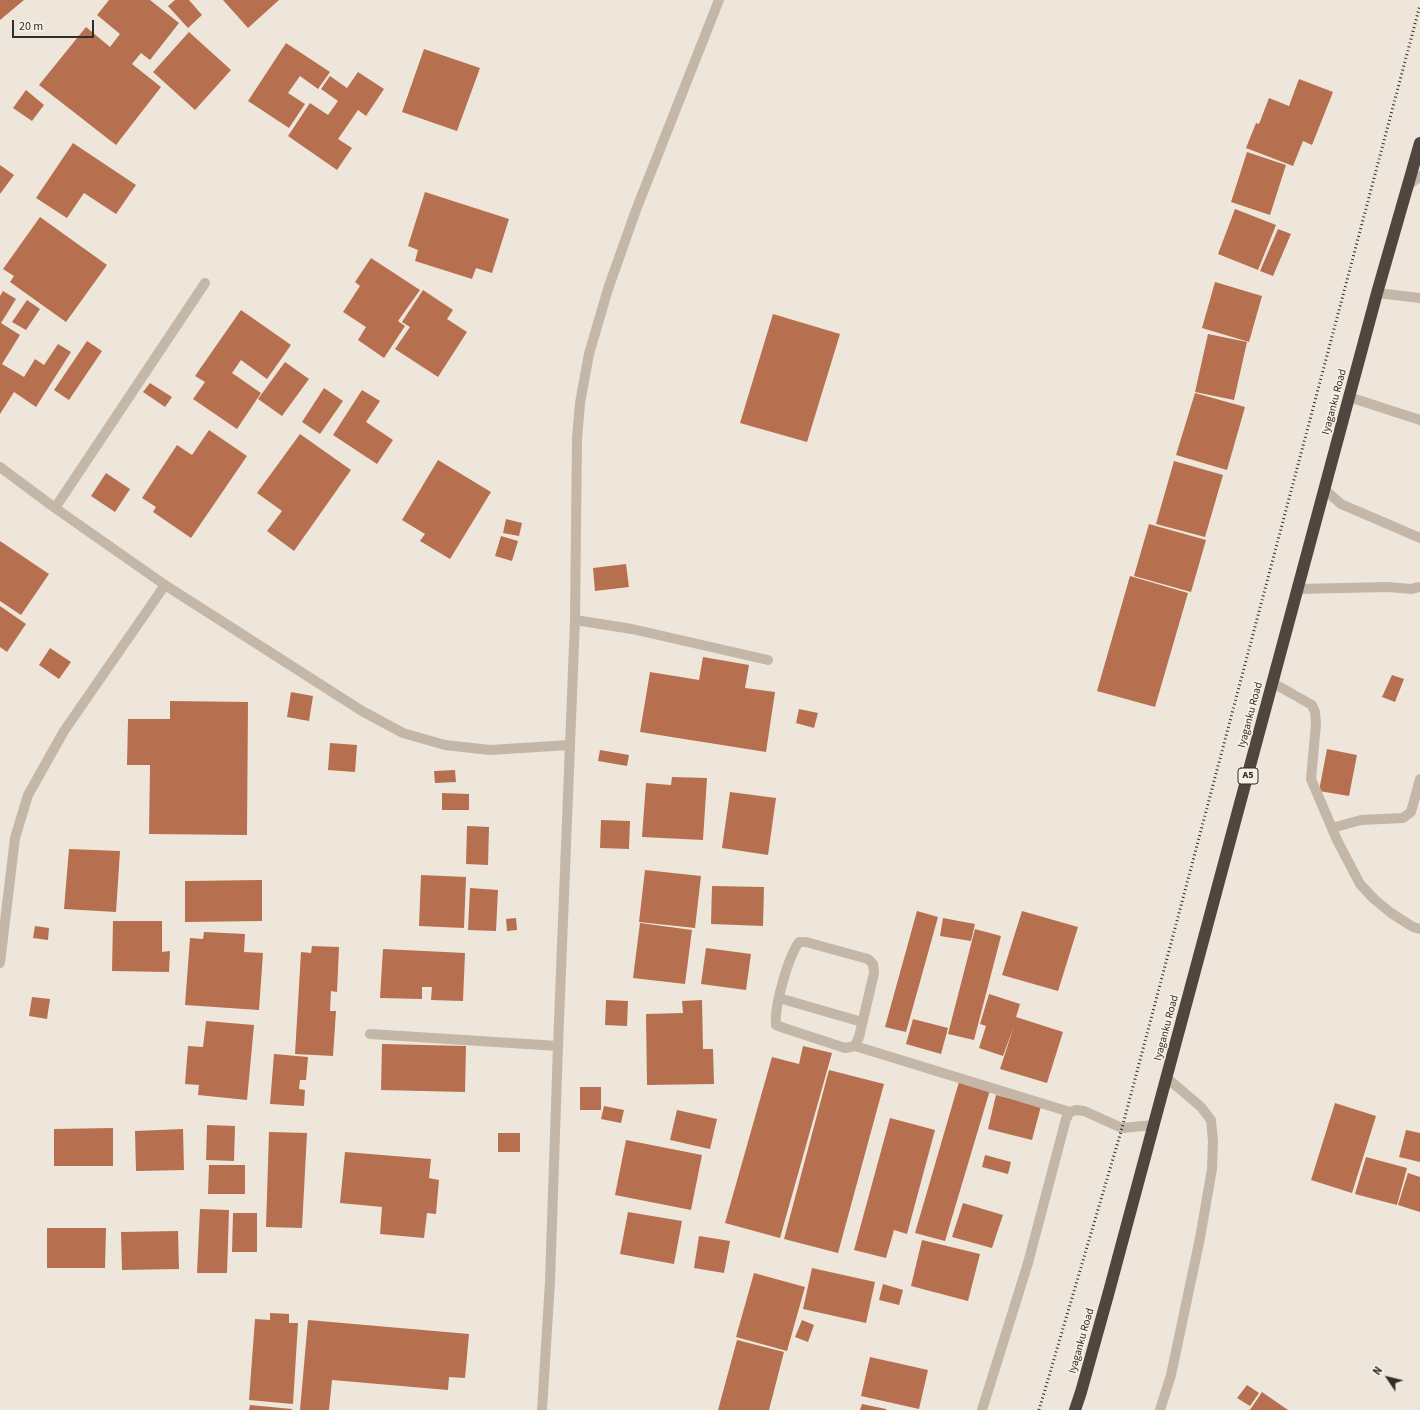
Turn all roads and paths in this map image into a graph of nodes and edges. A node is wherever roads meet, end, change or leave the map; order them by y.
1 (719, 0) edge
2 (1420, 143) edge
3 (1420, 176) edge
4 (1409, 185) junction
5 (205, 283) dead end
6 (1377, 293) junction
7 (1420, 298) edge
8 (1350, 397) junction
9 (1420, 420) edge
10 (0, 467) edge
11 (1325, 490) junction
12 (55, 508) junction
13 (1420, 538) edge
14 (165, 585) junction
15 (1420, 587) edge
16 (1298, 589) junction
17 (575, 620) junction
18 (768, 660) dead end
19 (1273, 684) junction
20 (569, 745) junction
21 (1420, 779) edge
22 (1332, 828) junction
23 (1420, 929) edge
24 (0, 963) edge
25 (779, 998) junction
26 (862, 1022) junction
27 (370, 1034) dead end
28 (558, 1046) junction
29 (855, 1046) junction
30 (1167, 1078) junction
31 (1070, 1112) junction
32 (1154, 1126) junction
33 (542, 1410) edge
34 (982, 1410) edge
35 (1075, 1410) edge
36 (1160, 1410) edge

1 - 17 street
2 - 4 highway, Iyaganku Road / A5
3 - 4 street
4 - 6 highway, Iyaganku Road / A5
5 - 12 street
6 - 7 street
6 - 8 highway, Iyaganku Road / A5
8 - 9 street
8 - 11 highway, Iyaganku Road / A5
10 - 12 street
11 - 13 street
11 - 16 highway, Iyaganku Road / A5
12 - 14 street
14 - 20 street
14 - 24 street
15 - 16 street
16 - 19 highway, Iyaganku Road / A5
17 - 18 street
17 - 20 street
19 - 22 street
19 - 30 highway, Iyaganku Road / A5
20 - 28 street
21 - 22 street
22 - 23 street
25 - 26 street
25 - 26 street
25 - 29 street
26 - 29 street
27 - 28 street
28 - 33 street
29 - 31 street
30 - 32 highway, Iyaganku Road / A5
30 - 36 street
31 - 32 street
31 - 34 street
32 - 35 highway, Iyaganku Road / A5

